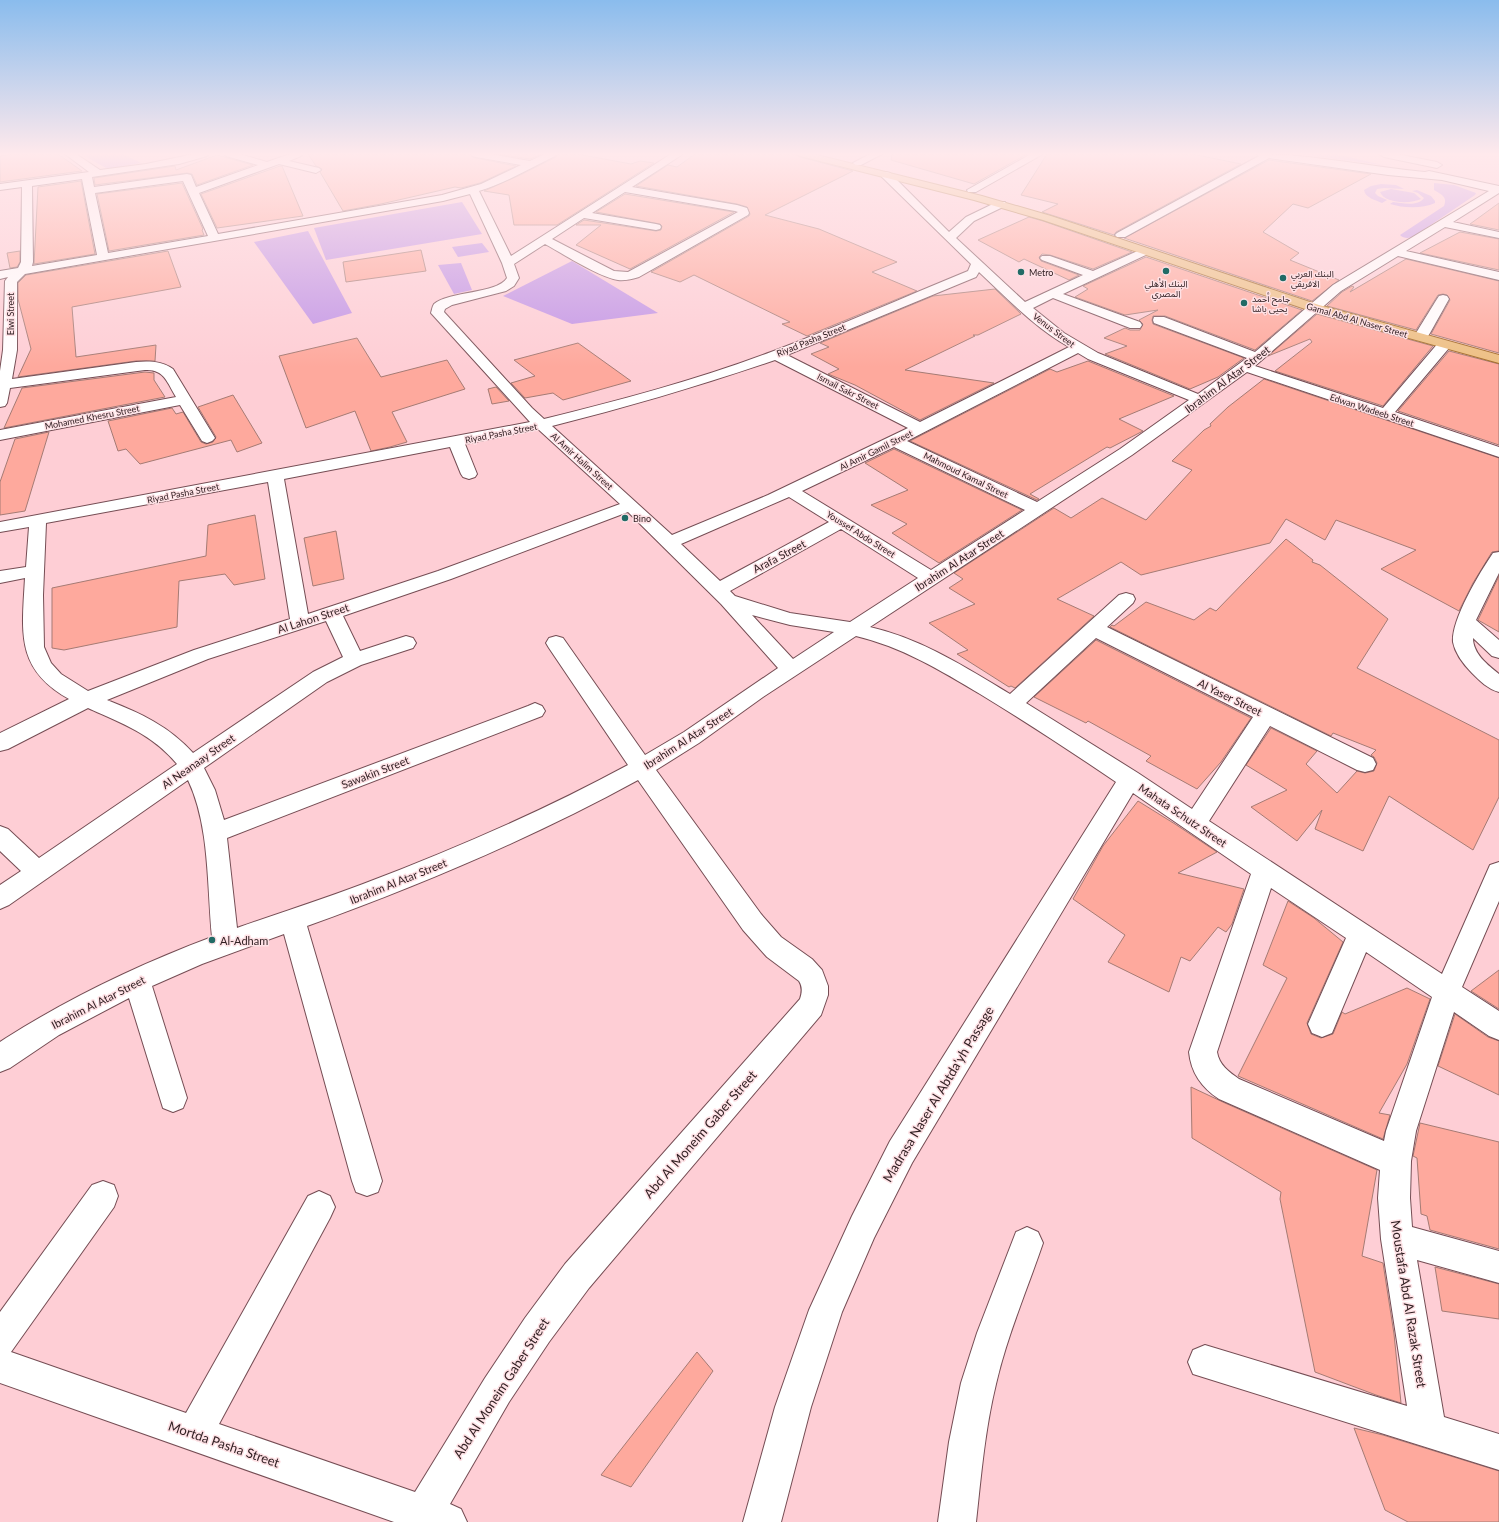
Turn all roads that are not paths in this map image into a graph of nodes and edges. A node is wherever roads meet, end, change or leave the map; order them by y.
1 (27, 225) edge
2 (96, 225) edge
3 (208, 225) edge
4 (284, 225) edge
5 (490, 225) edge
6 (568, 225) edge
7 (644, 225) edge
8 (723, 225) edge
9 (936, 225) edge
10 (963, 225) edge
11 (1069, 225) edge
12 (1091, 225) edge
13 (1139, 225) edge
14 (1440, 225) edge
15 (1452, 225) edge
16 (656, 227) dead end
17 (1121, 235) junction
18 (1499, 235) edge
19 (214, 237) junction
20 (949, 238) junction
21 (545, 240) junction
22 (1146, 251) junction
23 (1396, 252) junction
24 (103, 256) junction
25 (1046, 258) dead end
26 (508, 263) junction
27 (977, 263) junction
28 (23, 271) junction
29 (0, 275) edge
30 (1093, 275) junction
31 (1499, 276) edge
32 (1053, 294) junction
33 (1444, 299) dead end
34 (1317, 306) junction
35 (1024, 307) junction
36 (1159, 320) dead end
37 (1135, 325) dead end
38 (1422, 333) junction
39 (1444, 345) junction
40 (1078, 348) junction
41 (5, 350) edge
42 (1499, 353) edge
43 (776, 355) junction
44 (1499, 360) edge
45 (1251, 362) junction
46 (2, 394) edge
47 (184, 400) junction
48 (1200, 400) junction
49 (1386, 414) junction
50 (542, 425) junction
51 (920, 428) junction
52 (0, 435) edge
53 (207, 438) dead end
54 (895, 440) junction
55 (456, 442) junction
56 (1499, 452) edge
57 (469, 474) dead end
58 (274, 476) junction
59 (791, 491) junction
60 (631, 505) junction
61 (1037, 509) junction
62 (38, 521) junction
63 (841, 522) junction
64 (0, 527) edge
65 (670, 542) junction
66 (1499, 557) edge
67 (34, 571) junction
68 (0, 578) edge
69 (931, 578) junction
70 (722, 595) junction
71 (1126, 600) dead end
72 (332, 613) junction
73 (1466, 621) junction
74 (300, 623) junction
75 (853, 629) junction
76 (1094, 629) junction
77 (406, 643) dead end
78 (556, 643) dead end
79 (1499, 651) edge
80 (354, 660) junction
81 (792, 669) junction
82 (1499, 685) edge
83 (87, 700) junction
84 (1012, 704) junction
85 (535, 711) dead end
86 (1266, 715) junction
87 (0, 743) edge
88 (1365, 764) dead end
89 (191, 767) junction
90 (642, 768) junction
91 (1130, 779) junction
92 (1195, 822) junction
93 (215, 833) junction
94 (0, 836) edge
95 (1265, 870) junction
96 (38, 872) junction
97 (1499, 872) edge
98 (0, 898) edge
99 (293, 920) junction
100 (1360, 934) junction
101 (226, 945) junction
102 (137, 981) junction
103 (1447, 992) junction
104 (1322, 1024) dead end
105 (1499, 1027) edge
106 (0, 1058) edge
107 (173, 1098) dead end
108 (1396, 1161) junction
109 (367, 1182) dead end
110 (103, 1196) dead end
111 (319, 1207) dead end
112 (1397, 1239) junction
113 (1027, 1243) dead end
114 (1499, 1267) edge
115 (0, 1340) edge
116 (1205, 1362) dead end
117 (0, 1366) edge
118 (1429, 1431) junction
119 (194, 1434) junction
120 (1499, 1452) edge
121 (435, 1518) edge
122 (762, 1522) edge
123 (957, 1522) edge

1 - 28 street, Elwi Street
2 - 24 street
3 - 19 street
4 - 19 street
5 - 26 street, Al Amir Halim Street
6 - 21 street
7 - 16 street
8 - 21 street
9 - 20 street, Venus Street
10 - 20 street
11 - 22 main road, Gamal Abd Al Naser Street
12 - 17 main road, Gamal Abd Al Naser Street
13 - 17 street
14 - 23 street, Ibrahim Al Atar Street
15 - 18 street
17 - 34 main road, Gamal Abd Al Naser Street
19 - 24 street
20 - 27 street, Venus Street
21 - 26 street
22 - 30 street
22 - 34 main road, Gamal Abd Al Naser Street
23 - 31 street
23 - 34 street, Ibrahim Al Atar Street
24 - 28 street
25 - 30 street
26 - 50 street, Al Amir Halim Street
27 - 35 street, Venus Street
27 - 43 street, Riyad Pasha Street
28 - 29 street
28 - 41 street, Elwi Street
30 - 32 street
32 - 35 street
32 - 37 street
33 - 38 street
34 - 38 main road, Gamal Abd Al Naser Street
34 - 39 main road, Gamal Abd Al Naser Street
34 - 45 street, Ibrahim Al Atar Street
35 - 40 street, Venus Street
36 - 45 street, Edwan Wadeeb Street
38 - 42 main road, Gamal Abd Al Naser Street
39 - 44 main road, Gamal Abd Al Naser Street
39 - 49 street
40 - 48 street, Venus Street
40 - 51 street, Al Amir Gamil Street
41 - 46 street, Elwi Street
43 - 50 street, Riyad Pasha Street
43 - 51 street, Ismail Sakr Street
45 - 48 street, Ibrahim Al Atar Street
45 - 49 street, Edwan Wadeeb Street
46 - 47 street
47 - 52 street, Mohamed Khesru Street
47 - 53 street
48 - 61 street, Ibrahim Al Atar Street
49 - 56 street, Edwan Wadeeb Street
50 - 55 street, Riyad Pasha Street
50 - 60 street, Al Amir Halim Street
51 - 54 street, Al Amir Gamil Street
54 - 59 street, Al Amir Gamil Street
54 - 61 street, Mahmoud Kamal Street
55 - 57 street
55 - 58 street, Riyad Pasha Street
58 - 62 street, Riyad Pasha Street
58 - 74 street
59 - 63 street, Youssef Abdo Street
59 - 65 street, Al Amir Gamil Street
60 - 65 street, Al Amir Halim Street
60 - 72 street, Al Lahon Street
61 - 69 street, Ibrahim Al Atar Street
62 - 64 street, Riyad Pasha Street
62 - 67 street
63 - 69 street, Youssef Abdo Street
63 - 70 street, Arafa Street
65 - 70 street, Al Amir Halim Street
66 - 73 street
67 - 68 street
67 - 83 street
69 - 75 street, Ibrahim Al Atar Street
70 - 75 street, Mahata Schutz Street
70 - 81 street, Al Amir Halim Street
71 - 76 street
72 - 74 street, Al Lahon Street
72 - 80 street
73 - 79 street
73 - 82 street
74 - 83 street, Al Lahon Street
75 - 81 street, Ibrahim Al Atar Street
75 - 84 street, Mahata Schutz Street
76 - 84 street
76 - 86 street, Al Yaser Street
77 - 80 street, Al Neanaay Street
78 - 90 street, Abd Al Moneim Gaber Street
80 - 89 street, Al Neanaay Street
81 - 90 street, Ibrahim Al Atar Street
83 - 87 street, Al Lahon Street
83 - 89 street
84 - 91 street, Mahata Schutz Street
85 - 93 street, Sawakin Street
86 - 88 street, Al Yaser Street
86 - 92 street
89 - 93 street
89 - 96 street, Al Neanaay Street
90 - 99 street, Ibrahim Al Atar Street
90 - 121 street, Abd Al Moneim Gaber Street
91 - 92 street, Mahata Schutz Street
91 - 122 street, Madrasa Naser Al Abtda'yh Passage
92 - 95 street, Mahata Schutz Street
93 - 101 street
94 - 96 street
95 - 100 street, Mahata Schutz Street
95 - 108 street
96 - 98 street, Al Neanaay Street
97 - 103 street, Moustafa Abd Al Razak Street
99 - 101 street, Ibrahim Al Atar Street
99 - 109 street
100 - 103 street, Mahata Schutz Street
100 - 104 street
101 - 102 street, Ibrahim Al Atar Street
102 - 106 street, Ibrahim Al Atar Street
102 - 107 street
103 - 105 street, Mahata Schutz Street
103 - 108 street, Moustafa Abd Al Razak Street
108 - 112 street, Moustafa Abd Al Razak Street
110 - 115 street
111 - 119 street
112 - 114 street
112 - 118 street, Moustafa Abd Al Razak Street
113 - 123 street
116 - 118 street
117 - 119 street, Mortda Pasha Street
118 - 120 street
119 - 121 street, Mortda Pasha Street

